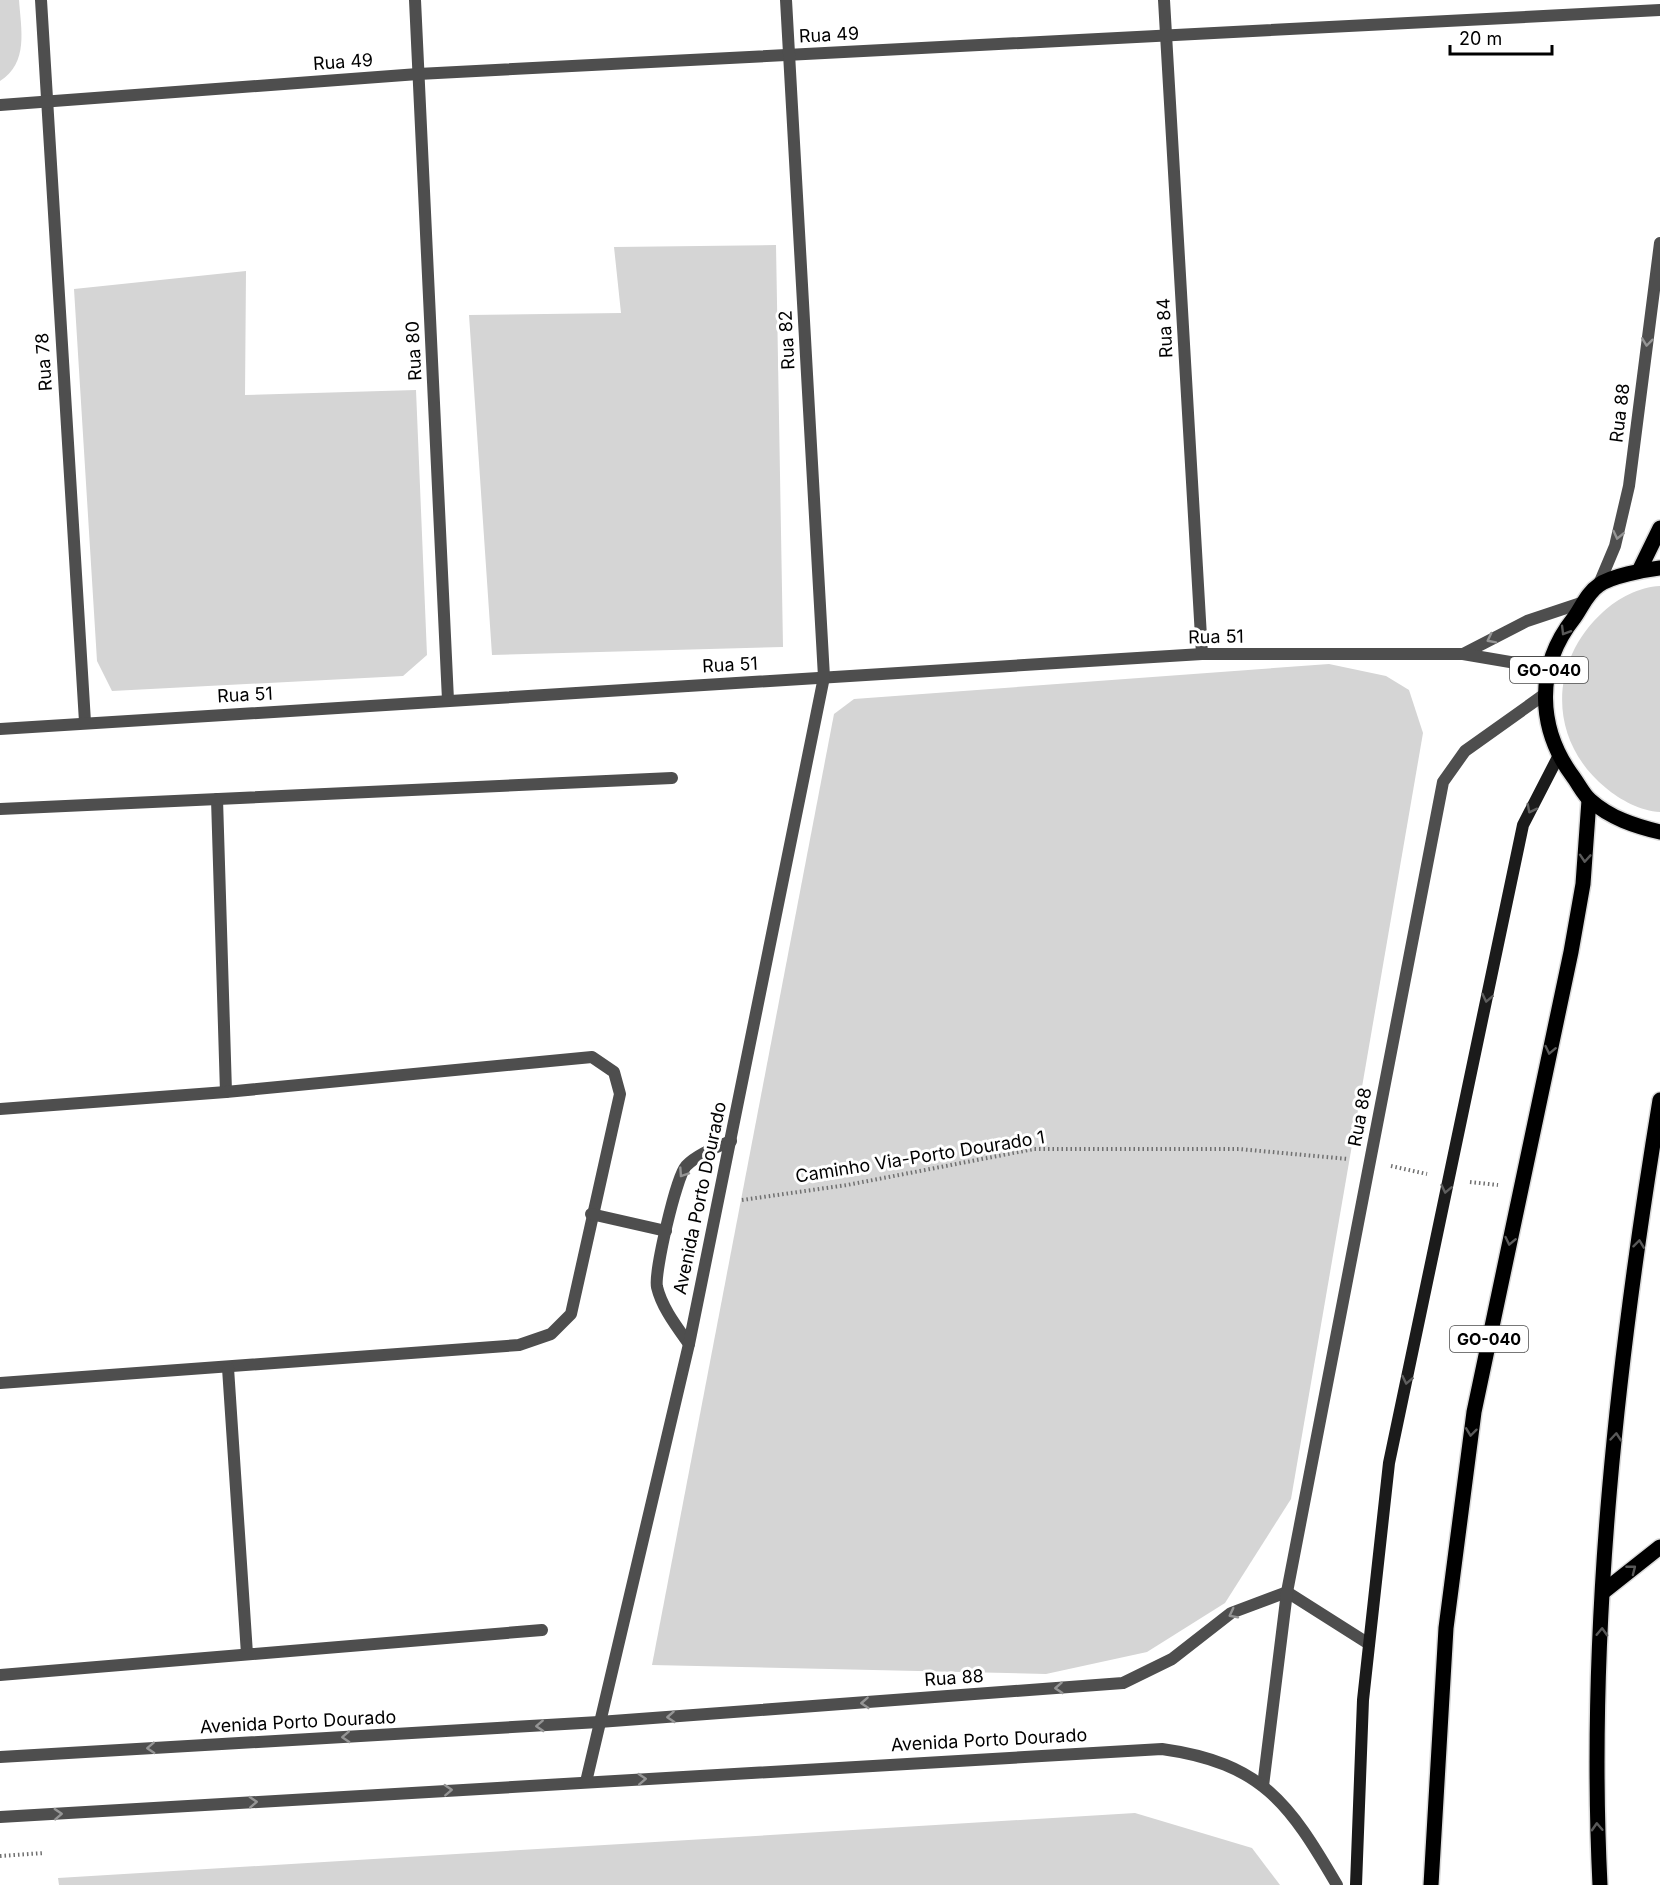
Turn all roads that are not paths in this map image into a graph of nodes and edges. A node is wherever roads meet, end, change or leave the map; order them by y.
1 (41, 0) edge
2 (415, 0) edge
3 (786, 0) edge
4 (1164, 0) edge
5 (1660, 10) edge
6 (1166, 36) junction
7 (789, 55) junction
8 (418, 74) junction
9 (46, 102) junction
10 (0, 105) edge
11 (1660, 243) edge
12 (1660, 528) edge
13 (1660, 568) edge
14 (1639, 571) junction
15 (1599, 584) junction
16 (1584, 602) junction
17 (1202, 654) junction
18 (1463, 654) junction
19 (1551, 662) junction
20 (824, 678) junction
21 (1545, 694) junction
22 (448, 700) junction
23 (85, 722) junction
24 (0, 729) edge
25 (1558, 757) junction
26 (672, 778) dead end
27 (217, 799) junction
28 (1589, 800) junction
29 (0, 809) edge
30 (1660, 832) edge
31 (226, 1092) junction
32 (1660, 1100) edge
33 (0, 1109) edge
34 (730, 1141) junction
35 (591, 1214) junction
36 (666, 1231) junction
37 (688, 1344) junction
38 (228, 1368) junction
39 (0, 1383) edge
40 (1660, 1547) edge
41 (1287, 1592) junction
42 (1603, 1592) junction
43 (542, 1630) dead end
44 (1369, 1644) junction
45 (247, 1654) junction
46 (0, 1675) edge
47 (599, 1722) junction
48 (0, 1757) edge
49 (586, 1782) junction
50 (1263, 1786) junction
51 (0, 1817) edge
52 (1337, 1885) edge
53 (1356, 1885) edge
54 (1431, 1885) edge
55 (1600, 1885) edge

1 - 9 street, Rua 78
2 - 8 street, Rua 80
3 - 7 street, Rua 82
4 - 6 street, Rua 84
5 - 6 street, Rua 49
6 - 7 street, Rua 49
6 - 17 street, Rua 84
7 - 8 street, Rua 49
7 - 20 street, Rua 82
8 - 9 street, Rua 49
8 - 22 street, Rua 80
9 - 10 street, Rua 49
9 - 23 street, Rua 78
11 -> 15 street, Rua 88
12 - 14 main road
13 - 14 main road
14 - 15 main road
15 - 16 main road, GO-040
16 -> 18 street, Rua 51
16 -> 19 main road, GO-040
17 - 18 street, Rua 51
17 - 20 street, Rua 51
18 - 19 street, Rua 51
19 - 21 main road, GO-040
20 - 22 street, Rua 51
20 - 34 street, Avenida Porto Dourado
21 - 25 main road, GO-040
21 - 41 street, Rua 88
22 - 23 street, Rua 51
23 - 24 street, Rua 51
25 - 28 main road, GO-040
25 -> 44 street
26 - 27 street
27 - 29 street
27 - 31 street
28 - 30 main road, GO-040
28 -> 54 main road, GO-040
31 - 33 street
31 - 35 street
42 -> 32 main road
34 -> 36 street
34 - 37 street, Avenida Porto Dourado
35 - 36 street
35 - 38 street
36 - 37 street
37 - 47 street, Avenida Porto Dourado
38 - 39 street
38 - 45 street
42 -> 40 main road
41 - 44 street
41 -> 47 street, Rua 88
41 - 50 street, Rua 88
55 -> 42 main road
43 - 45 street
44 - 53 street
45 - 46 street
47 -> 48 street, Avenida Porto Dourado
47 - 49 street, Avenida Porto Dourado
49 -> 50 street, Avenida Porto Dourado
51 -> 49 street, Avenida Porto Dourado
50 - 52 street, Avenida Porto Dourado

